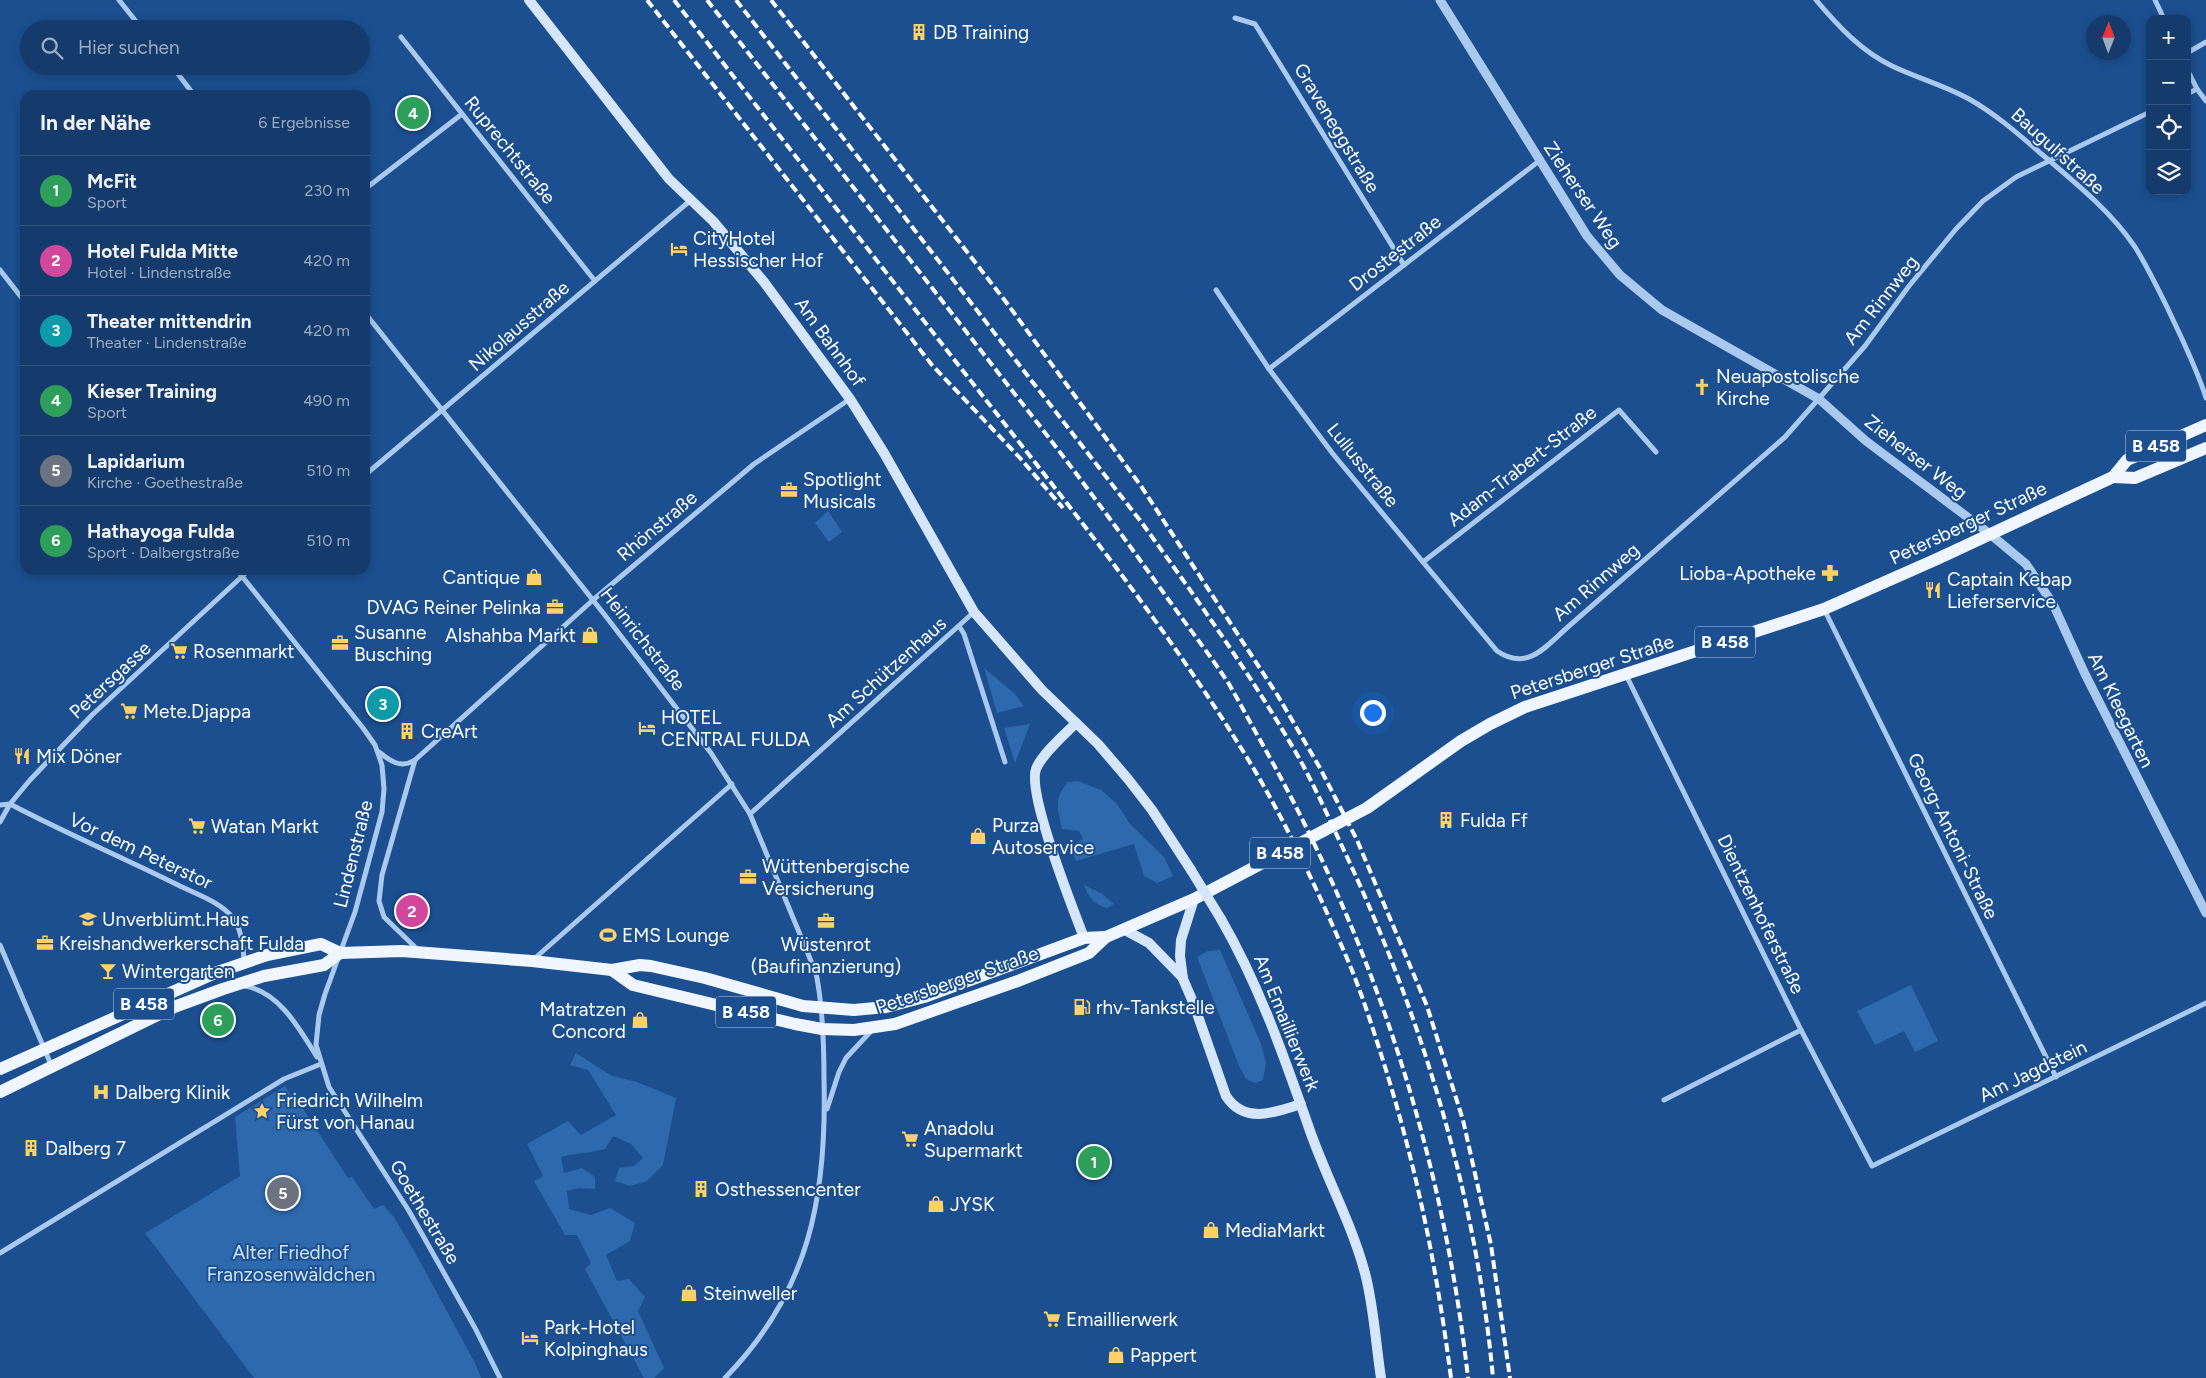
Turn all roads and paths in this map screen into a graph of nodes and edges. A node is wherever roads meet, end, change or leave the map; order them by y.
1 (119, 0) edge
2 (529, 0) edge
3 (1440, 0) edge
4 (1816, 0) edge
5 (2155, 0) edge
6 (2162, 15) edge
7 (1235, 18) dead end
8 (135, 20) edge
9 (401, 37) dead end
10 (2206, 42) edge
11 (2191, 51) edge
12 (179, 75) edge
13 (2191, 77) edge
14 (2197, 89) junction
15 (190, 90) edge
16 (2191, 92) edge
17 (2206, 101) edge
18 (462, 114) junction
19 (2146, 114) edge
20 (2049, 160) junction
21 (1539, 161) junction
22 (370, 185) edge
23 (692, 200) junction
24 (1404, 264) junction
25 (0, 270) edge
26 (595, 281) junction
27 (1216, 290) dead end
28 (20, 296) edge
29 (370, 319) edge
30 (1269, 369) junction
31 (2206, 398) edge
32 (850, 399) junction
33 (1819, 399) junction
34 (443, 411) junction
35 (2206, 425) edge
36 (2206, 448) edge
37 (1656, 452) dead end
38 (370, 471) edge
39 (2112, 477) junction
40 (1990, 534) junction
41 (1424, 562) junction
42 (242, 576) joint
43 (593, 600) junction
44 (1824, 609) junction
45 (974, 612) junction
46 (959, 626) junction
47 (1497, 650) joint
48 (1626, 675) junction
49 (1076, 722) junction
50 (377, 750) junction
51 (415, 760) junction
52 (1005, 762) dead end
53 (732, 784) junction
54 (0, 804) edge
55 (10, 804) junction
56 (750, 814) junction
57 (0, 822) edge
58 (1194, 899) junction
59 (2206, 913) edge
60 (1125, 930) junction
61 (1106, 937) junction
62 (1084, 938) junction
63 (0, 945) edge
64 (421, 952) junction
65 (340, 953) junction
66 (532, 960) junction
67 (244, 962) junction
68 (612, 970) junction
69 (1183, 979) junction
70 (238, 985) junction
71 (2206, 1003) edge
72 (821, 1008) junction
73 (822, 1029) junction
74 (874, 1029) junction
75 (1801, 1030) junction
76 (44, 1049) junction
77 (321, 1064) junction
78 (52, 1067) junction
79 (0, 1069) edge
80 (2056, 1077) junction
81 (0, 1092) edge
82 (1664, 1100) dead end
83 (1301, 1104) junction
84 (825, 1114) junction
85 (1872, 1166) joint
86 (0, 1253) edge
87 (500, 1378) edge
88 (725, 1378) edge
89 (1381, 1378) edge

1 - 8 street
2 - 23 main road, Am Bahnhof
3 - 21 street, Zieherser Weg
4 - 20 street, Baugulfstraße
5 - 6 street
7 - 24 street, Graveneggstraße
9 - 18 street, Ruprechtstraße
10 - 11 street
12 - 15 street
13 - 14 street
14 - 16 street
14 - 17 street
18 - 22 street
18 - 26 street, Ruprechtstraße
19 - 20 street, Am Rinnweg
20 - 31 street, Baugulfstraße
20 - 33 street, Am Rinnweg
21 - 24 street, Drostestraße
21 - 33 street, Zieherser Weg
23 - 26 street, Nikolausstraße
23 - 32 main road, Am Bahnhof
24 - 30 street, Drostestraße
25 - 28 street
26 - 34 street, Nikolausstraße
27 - 30 street, Lullusstraße
29 - 34 street, Heinrichstraße
30 - 41 street, Lullusstraße
32 - 43 street, Rhönstraße
32 - 45 main road, Am Bahnhof
33 - 40 street, Zieherser Weg
33 - 47 street, Am Rinnweg
34 - 38 street, Nikolausstraße
34 - 43 street, Heinrichstraße
35 - 39 main road, Petersberger Straße / B 458
36 - 39 main road, Petersberger Straße / B 458
37 - 41 street, Adam-Trabert-Straße
39 - 40 main road, Petersberger Straße / B 458
40 - 44 main road, Petersberger Straße / B 458
40 - 59 street, Am Kleegarten
41 - 47 street, Lullusstraße
42 - 50 street, Lindenstraße
42 - 55 street, Petersgasse
43 - 51 street, Rhönstraße
43 - 53 street, Heinrichstraße
44 - 48 main road, Petersberger Straße / B 458
44 - 80 street, Georg-Antoni-Straße
45 - 46 street, Am Schützenhaus
45 - 49 main road, Am Bahnhof
46 - 52 street
46 - 56 street, Am Schützenhaus
48 - 58 main road, Petersberger Straße / B 458
48 - 75 street, Dientzenhoferstraße
49 - 62 main road
49 - 83 main road, Am Emaillierwerk, bridge
50 - 51 street
50 - 65 street, Lindenstraße
51 - 64 street, Lindenstraße
53 - 56 street, Heinrichstraße
53 - 66 street
54 - 55 street
55 - 57 street
55 - 67 street, Vor dem Peterstor
56 - 72 street, Heinrichstraße
58 - 60 main road, Petersberger Straße / B 458
58 - 69 main road
60 - 61 main road, Petersberger Straße / B 458
60 - 69 main road
61 - 62 main road, Petersberger Straße / B 458
61 - 74 main road, Petersberger Straße / B 458
62 - 72 main road, Petersberger Straße / B 458
63 - 76 street
64 - 65 main road, Petersberger Straße / B 458
64 - 66 main road, Petersberger Straße / B 458
65 - 67 main road, B 458
65 - 70 main road, B 458
65 - 77 street, Goethestraße
66 - 68 main road, Petersberger Straße / B 458
67 - 76 main road, B 458
68 - 72 main road, Petersberger Straße / B 458
68 - 73 main road, Petersberger Straße / B 458
69 - 83 main road
70 - 77 street, Goethestraße
70 - 78 main road, B 458
71 - 80 street, Am Jagdstein
72 - 73 street, Heinrichstraße
73 - 74 main road, Petersberger Straße / B 458
73 - 84 street, Heinrichstraße
74 - 84 street, Heinrichstraße
75 - 82 street
75 - 85 street, Dientzenhoferstraße
76 - 78 street
76 - 79 main road, B 458
77 - 86 street
77 - 87 street, Goethestraße
78 - 81 main road, B 458
80 - 85 street, Am Jagdstein
83 - 89 main road, Am Emaillierwerk
84 - 88 street, Heinrichstraße

